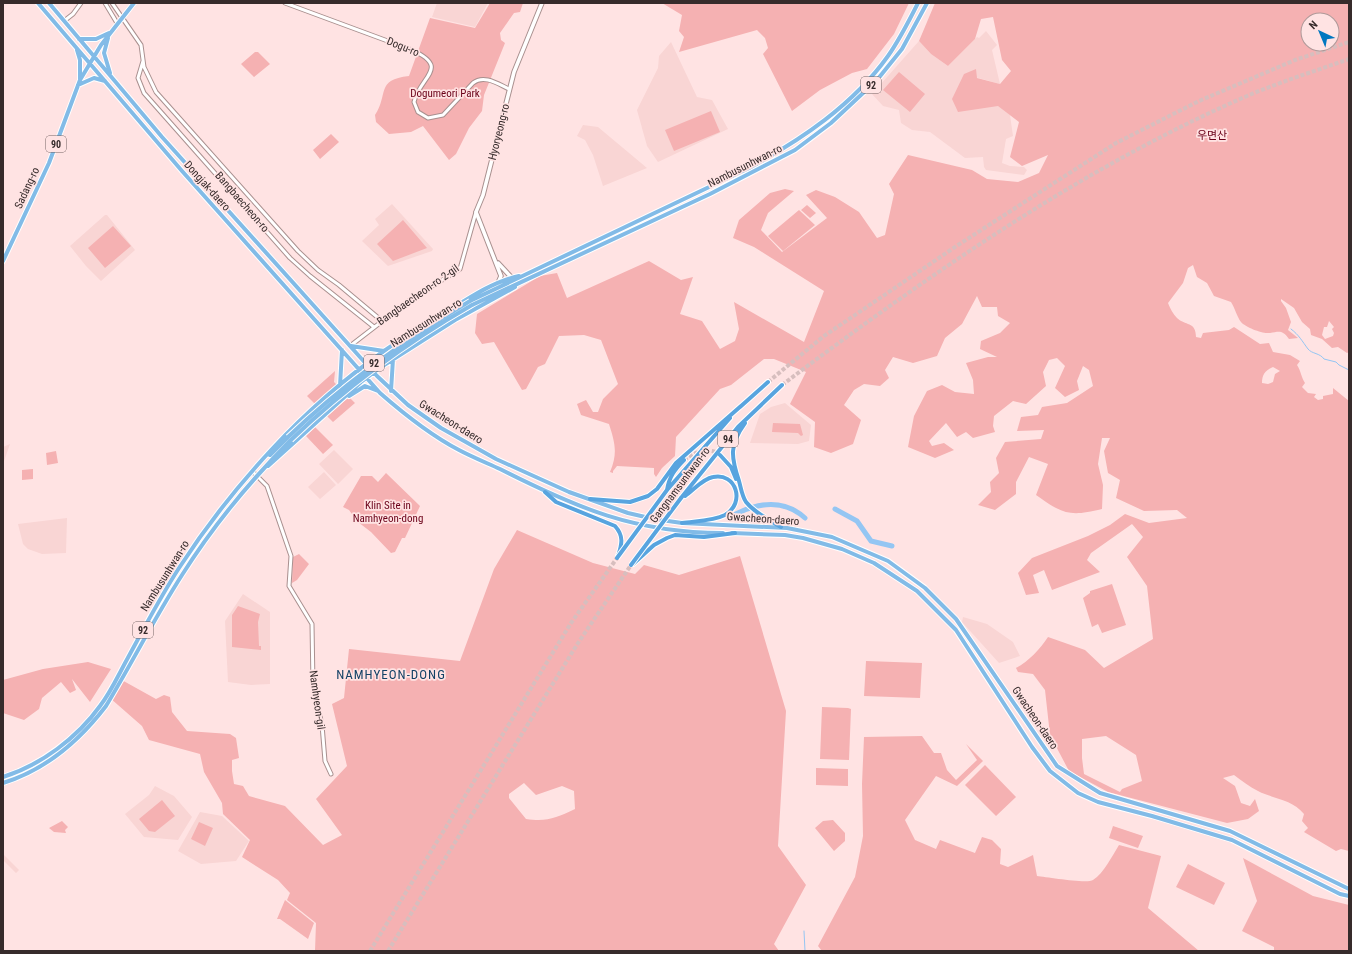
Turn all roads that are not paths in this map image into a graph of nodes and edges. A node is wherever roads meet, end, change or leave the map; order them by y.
1 (38, 3) edge
2 (49, 3) edge
3 (81, 3) edge
4 (105, 3) edge
5 (112, 3) edge
6 (134, 3) edge
7 (285, 3) edge
8 (542, 3) edge
9 (918, 3) edge
10 (927, 3) edge
11 (122, 18) junction
12 (64, 21) junction
13 (118, 23) junction
14 (111, 32) junction
15 (78, 38) junction
16 (75, 44) junction
17 (94, 56) junction
18 (143, 59) junction
19 (90, 62) junction
20 (112, 77) junction
21 (80, 80) junction
22 (106, 82) junction
23 (78, 86) junction
24 (509, 89) junction
25 (707, 187) junction
26 (710, 194) junction
27 (677, 202) junction
28 (680, 208) junction
29 (476, 212) junction
30 (257, 244) junction
31 (253, 249) junction
32 (3, 261) edge
33 (495, 261) junction
34 (519, 276) junction
35 (512, 278) junction
36 (522, 282) junction
37 (497, 284) junction
38 (471, 303) junction
39 (382, 321) junction
40 (374, 327) junction
41 (350, 346) junction
42 (342, 350) junction
43 (384, 351) junction
44 (358, 354) junction
45 (378, 356) junction
46 (351, 359) junction
47 (393, 359) junction
48 (367, 364) junction
49 (384, 365) junction
50 (360, 369) junction
51 (374, 372) junction
52 (367, 377) junction
53 (768, 382) tunnel mouth
54 (782, 385) tunnel mouth
55 (340, 386) junction
56 (391, 391) junction
57 (380, 392) junction
58 (741, 406) junction
59 (334, 407) junction
60 (752, 414) junction
61 (289, 439) junction
62 (720, 455) tunnel mouth
63 (684, 460) tunnel mouth
64 (260, 464) junction
65 (253, 472) junction
66 (259, 475) junction
67 (548, 482) junction
68 (667, 490) junction
69 (544, 492) junction
70 (743, 496) junction
71 (681, 498) junction
72 (590, 499) junction
73 (682, 523) junction
74 (781, 528) junction
75 (787, 528) junction
76 (735, 533) junction
77 (785, 535) junction
78 (880, 557) junction
79 (874, 563) junction
80 (162, 596) junction
81 (166, 602) junction
82 (153, 612) junction
83 (157, 616) junction
84 (992, 670) junction
85 (985, 675) junction
86 (331, 774) dead end
87 (3, 777) edge
88 (3, 783) edge
89 (1349, 889) edge
90 (1349, 896) edge

1 - 16 main road, Dongjak-daero
2 - 12 main road, Dongjak-daero
3 - 12 street
4 - 13 street
5 - 11 street, Bangbaecheon-ro
6 - 11 main road, 90
7 - 24 street, Dogu-ro
8 - 24 main road, Hyoryeong-ro
9 - 25 main road, Nambusunhwan-ro / 92
10 - 26 main road, Nambusunhwan-ro / 92
11 - 13 main road, 90
11 - 18 street, Bangbaecheon-ro
12 - 15 main road, Dongjak-daero
13 - 14 main road, 90
14 - 15 main road
14 - 17 main road, 90
14 - 20 main road
15 - 17 main road, Dongjak-daero
16 - 19 main road, Dongjak-daero
16 - 21 main road
17 - 19 main road, Sadang-ro / 90
17 - 20 main road, Dongjak-daero
18 - 39 street, Bangbaecheon-ro
18 - 40 street, Bangbaecheon-ro
19 - 21 main road, Sadang-ro / 90
19 - 22 main road, Dongjak-daero
20 - 30 main road, Dongjak-daero
21 - 23 main road, Sadang-ro / 90
22 - 23 main road
22 - 31 main road, Dongjak-daero
23 - 32 main road, Sadang-ro / 90
24 - 29 main road, Hyoryeong-ro
25 - 26 main road
25 - 27 main road, Nambusunhwan-ro / 92
26 - 28 main road, Nambusunhwan-ro / 92
27 - 28 main road
27 - 34 main road, Nambusunhwan-ro / 92
28 - 36 main road, Nambusunhwan-ro / 92
29 - 33 main road
29 - 39 street, Bangbaecheon-ro 2-gil
30 - 31 main road
30 - 41 main road, Dongjak-daero
31 - 42 main road, Dongjak-daero
33 - 35 main road
33 - 37 main road
34 - 35 main road, Nambusunhwan-ro / 92
34 - 38 main road, Nambusunhwan-ro / 92
35 - 37 main road, Nambusunhwan-ro / 92
36 - 38 main road, Nambusunhwan-ro / 92
36 - 47 main road, Nambusunhwan-ro / 92
37 - 43 main road, Nambusunhwan-ro / 92
38 - 61 main road, Nambusunhwan-ro / 92, bridge
39 - 40 street, Bangbaecheon-ro 2-gil
40 - 41 street, Bangbaecheon-ro 2-gil
41 - 43 main road
41 - 44 main road, Dongjak-daero
42 - 46 main road, Dongjak-daero
42 - 55 main road
43 - 45 main road, Nambusunhwan-ro / 92
44 - 46 main road
44 - 48 main road, Dongjak-daero
45 - 48 main road, Nambusunhwan-ro / 92
45 - 49 main road
46 - 50 main road, Dongjak-daero
47 - 49 main road, Nambusunhwan-ro / 92
47 - 56 main road
48 - 50 main road, Nambusunhwan-ro / 92
48 - 51 main road, Dongjak-daero
49 - 51 main road, Nambusunhwan-ro / 92
50 - 52 main road, Dongjak-daero
50 - 55 main road, Nambusunhwan-ro / 92
51 - 52 main road, Nambusunhwan-ro / 92
51 - 56 main road, Gwacheon-daero
52 - 57 main road, Gwacheon-daero
52 - 59 main road, Nambusunhwan-ro / 92
53 - 58 highway, Gangnamsunhwan-ro / 94
54 - 60 highway, Gangnamsunhwan-ro / 94
55 - 64 main road, Nambusunhwan-ro / 92
56 - 67 main road, Gwacheon-daero
57 - 59 main road
57 - 69 main road, Gwacheon-daero
58 - 68 highway, Gangnamsunhwan-ro / 94
58 - 72 highway
59 - 66 main road, Nambusunhwan-ro / 92
60 - 70 highway
60 - 71 highway, Gangnamsunhwan-ro / 94
61 - 64 main road, Nambusunhwan-ro / 92
61 - 66 main road, Nambusunhwan-ro / 92
62 - 70 highway
63 - 68 highway
64 - 65 main road, Nambusunhwan-ro / 92
65 - 66 street, Namhyeon-gil
65 - 80 main road, Nambusunhwan-ro / 92
66 - 81 main road, Nambusunhwan-ro / 92
66 - 86 street, Namhyeon-gil
67 - 69 main road
67 - 72 main road, Gwacheon-daero
68 - 69 highway, Gangnamsunhwan-ro / 94, bridge
69 - 76 main road, Gwacheon-daero
70 - 74 highway
71 - 73 highway
71 - 76 highway, Gangnamsunhwan-ro / 94, bridge
72 - 73 main road, Gwacheon-daero
73 - 74 main road, Gwacheon-daero
74 - 75 main road, Gwacheon-daero
75 - 77 main road
75 - 78 main road, Gwacheon-daero
76 - 77 main road, Gwacheon-daero
77 - 79 main road, Gwacheon-daero
78 - 79 main road
78 - 84 main road, Gwacheon-daero
79 - 85 main road, Gwacheon-daero
80 - 81 main road
80 - 82 main road, Nambusunhwan-ro / 92
81 - 83 main road, Nambusunhwan-ro / 92
82 - 83 main road
82 - 87 main road, Nambusunhwan-ro / 92
83 - 88 main road, Nambusunhwan-ro / 92
84 - 85 main road
84 - 89 main road, Gwacheon-daero
85 - 90 main road, Gwacheon-daero

